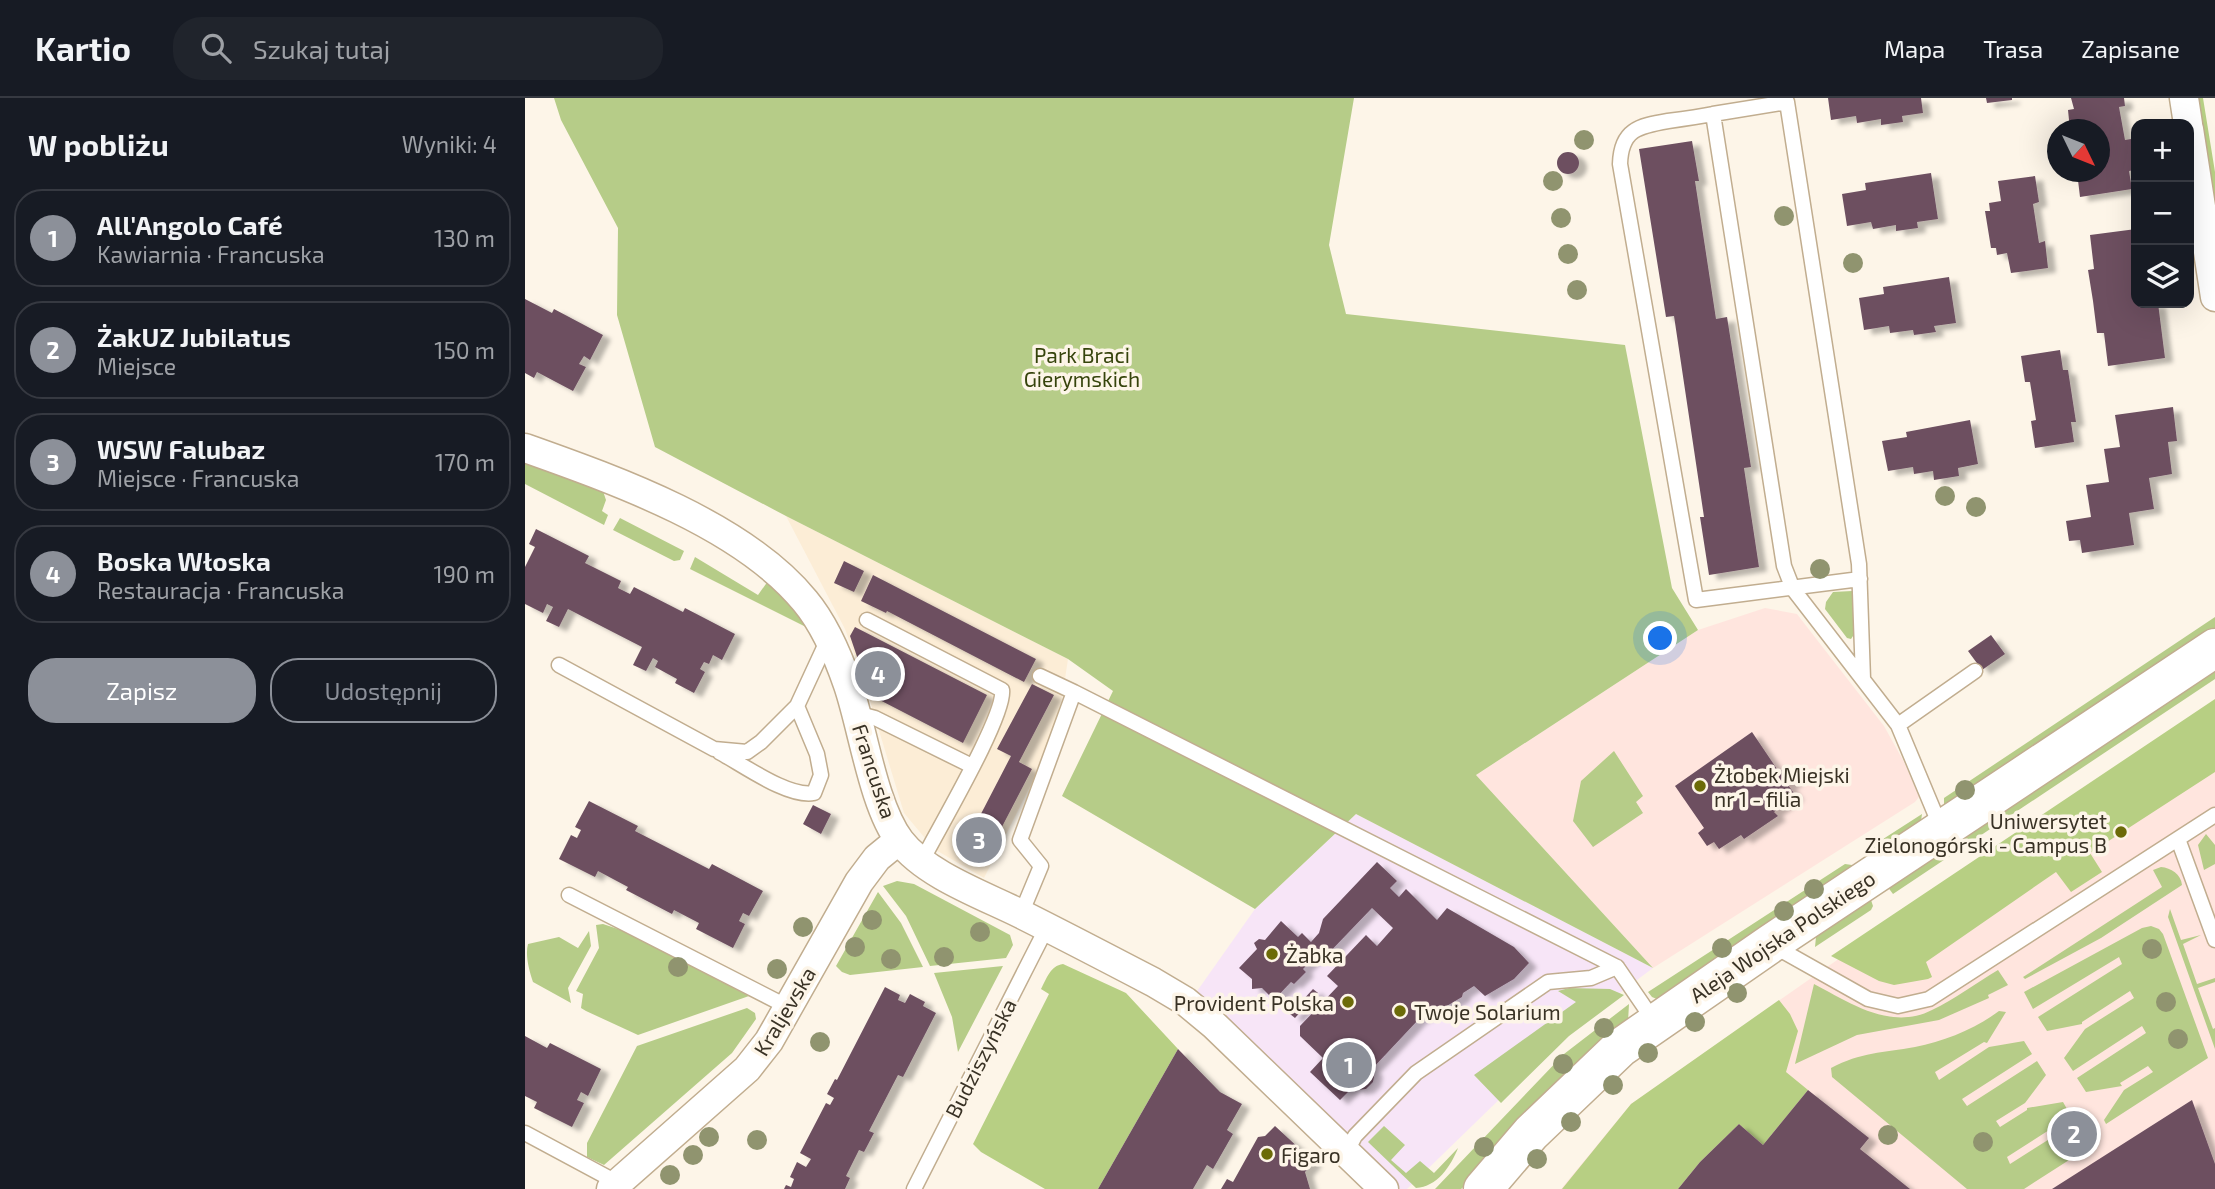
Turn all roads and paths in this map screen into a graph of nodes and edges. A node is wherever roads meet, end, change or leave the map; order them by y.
1 (2184, 98) edge
2 (1713, 114) junction
3 (2187, 119) edge
4 (2194, 165) edge
5 (2215, 298) edge
6 (525, 447) edge
7 (1860, 579) junction
8 (1793, 589) junction
9 (867, 620) dead end
10 (829, 637) junction
11 (2215, 648) edge
12 (559, 665) dead end
13 (1975, 671) dead end
14 (1040, 676) dead end
15 (1863, 679) junction
16 (1074, 692) junction
17 (797, 706) junction
18 (856, 713) junction
19 (1898, 725) junction
20 (714, 749) junction
21 (972, 766) junction
22 (2215, 815) edge
23 (1942, 829) junction
24 (2178, 839) junction
25 (899, 840) junction
26 (922, 861) junction
27 (569, 895) dead end
28 (1021, 914) junction
29 (1047, 927) junction
30 (2215, 940) edge
31 (1770, 944) junction
32 (1617, 967) junction
33 (788, 1007) junction
34 (1655, 1022) junction
35 (525, 1133) edge
36 (1346, 1153) junction
37 (615, 1186) edge
38 (914, 1189) edge
39 (1384, 1189) edge
40 (1483, 1189) edge

1 - 3 street
2 - 7 lane
2 - 8 lane
2 - 8 lane
4 - 5 street
6 - 10 street, Francuska
7 - 8 lane
7 - 15 lane
8 - 15 lane
9 - 21 lane
10 - 17 lane
10 - 18 street, Francuska
11 - 23 main road, Aleja Wojska Polskiego
12 - 20 lane
13 - 19 lane
14 - 16 lane
15 - 19 lane
16 - 28 lane
16 - 32 lane
17 - 20 lane
17 - 20 lane
18 - 21 lane
18 - 25 street, Francuska
19 - 23 lane
21 - 26 lane
22 - 24 lane
23 - 31 main road, Aleja Wojska Polskiego
24 - 30 lane
24 - 31 lane
25 - 26 street, Francuska
25 - 33 street, Kraljevska
26 - 28 street, Francuska
27 - 33 lane
28 - 29 street, Francuska
29 - 36 street, Francuska
29 - 38 lane, Budziszyńska
31 - 34 main road, Aleja Wojska Polskiego
32 - 34 lane
32 - 36 lane
33 - 37 street, Kraljevska
34 - 40 main road, Aleja Wojska Polskiego
35 - 37 lane
36 - 39 street, Francuska

